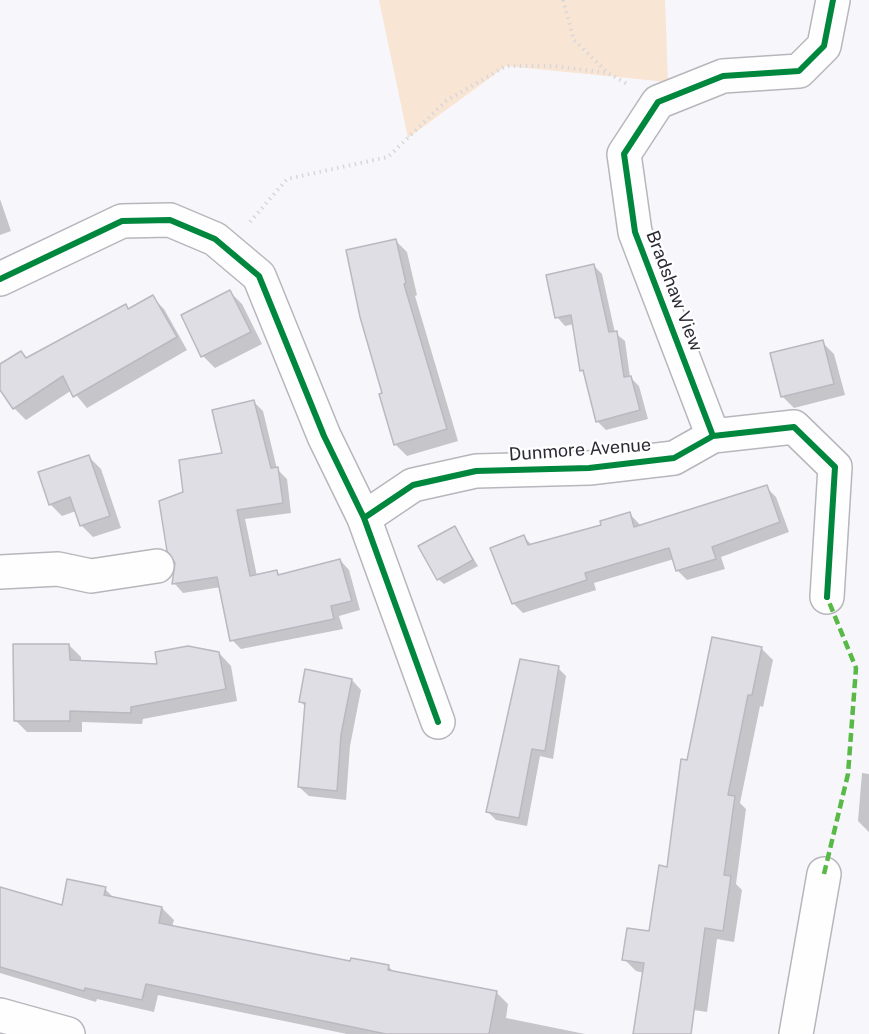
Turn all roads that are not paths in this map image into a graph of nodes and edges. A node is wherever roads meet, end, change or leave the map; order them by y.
1 (833, 0) edge
2 (0, 279) edge
3 (713, 436) junction
4 (364, 518) junction
5 (157, 566) dead end
6 (0, 572) edge
7 (827, 597) dead end
8 (438, 722) dead end
9 (824, 874) dead end
10 (0, 1015) edge
11 (68, 1034) edge
12 (796, 1034) edge

1 - 3 street, Bradshaw View
2 - 4 street
3 - 4 street, Dunmore Avenue
3 - 7 street, Dunmore Avenue
4 - 8 street
5 - 6 street
9 - 12 street
10 - 11 street

